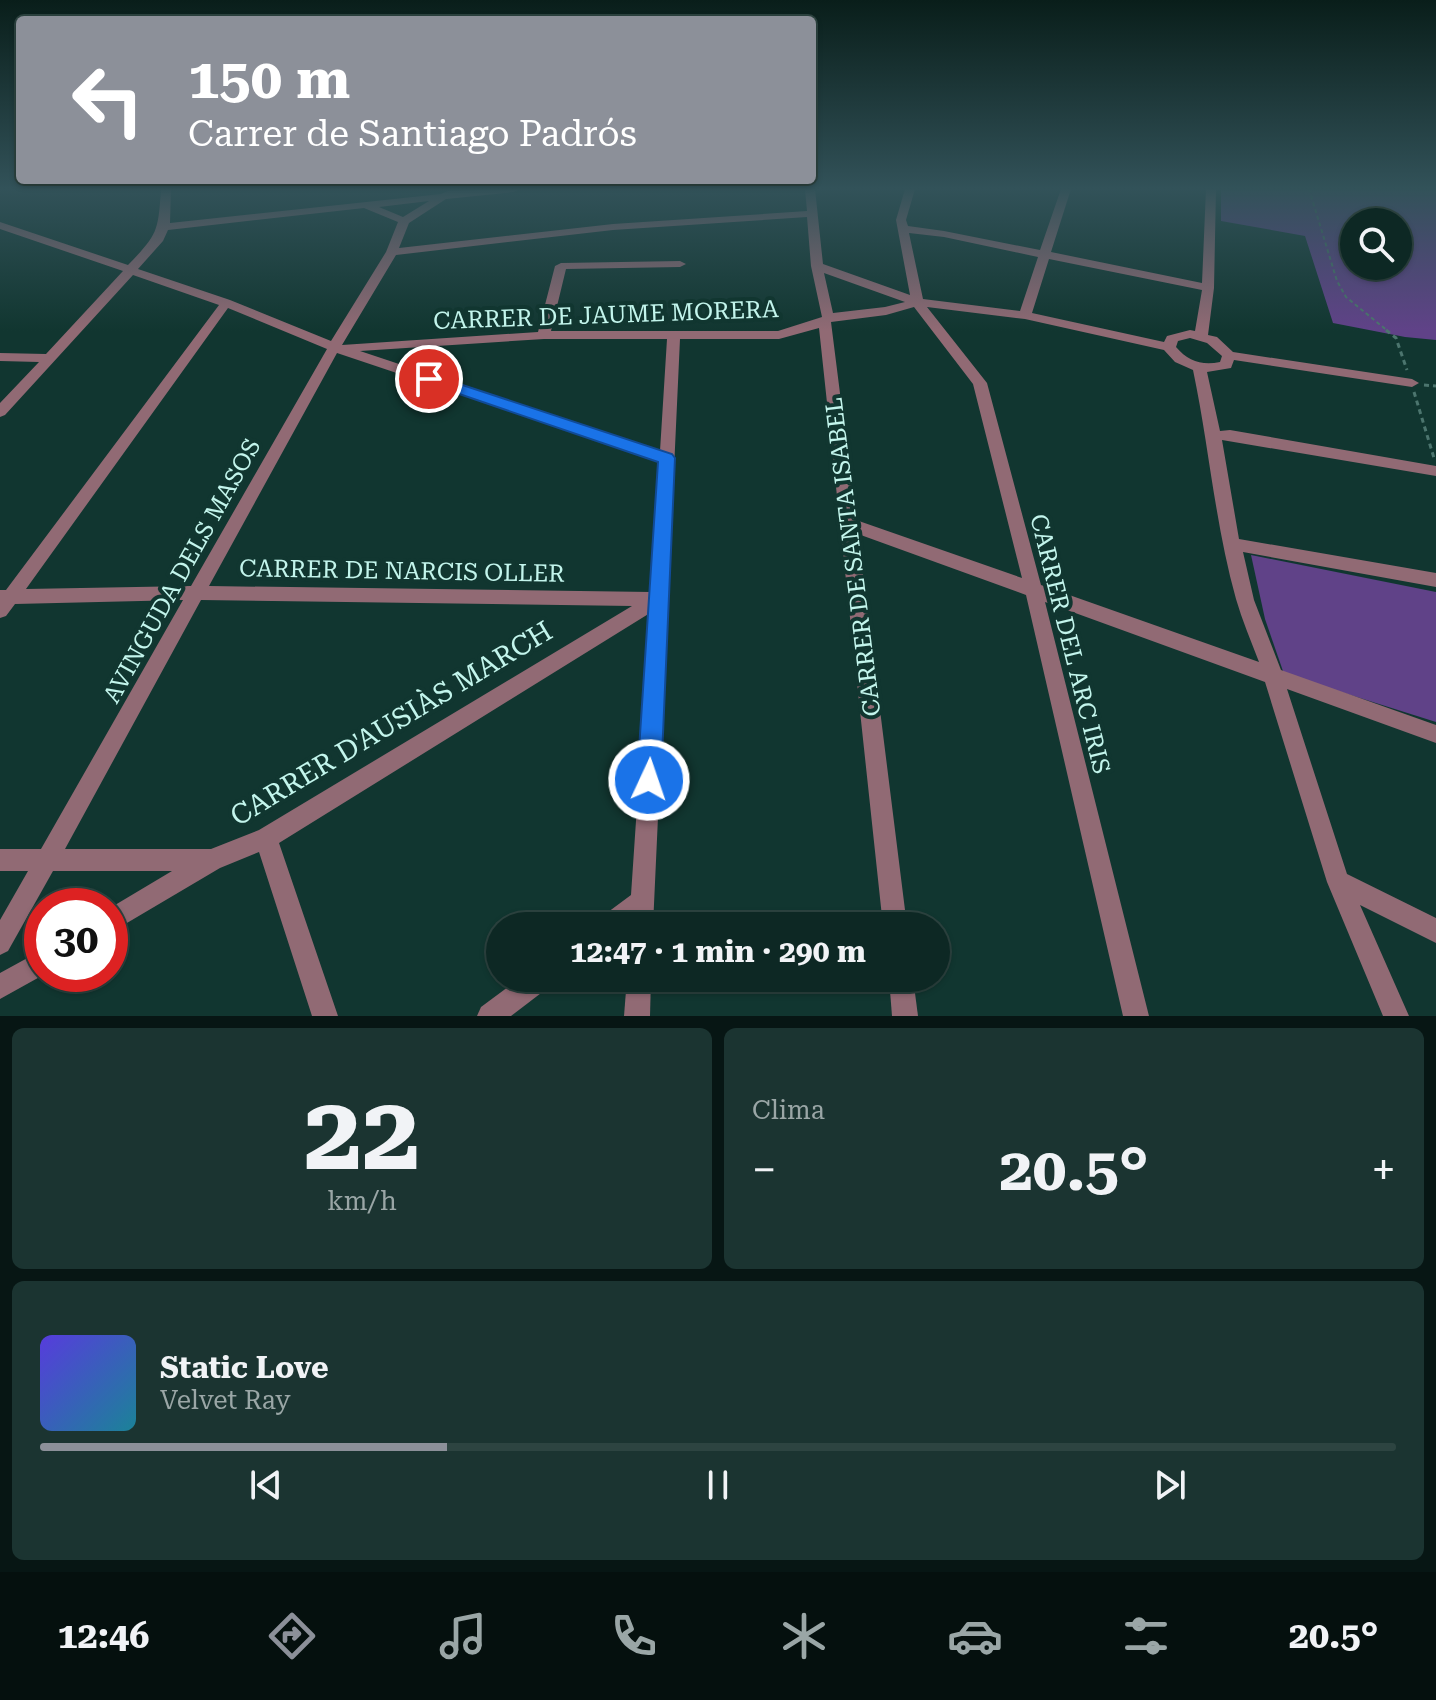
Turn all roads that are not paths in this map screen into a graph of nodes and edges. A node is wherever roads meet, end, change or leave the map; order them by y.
1 (33, 236) edge
2 (160, 236) edge
3 (398, 236) edge
4 (530, 236) edge
5 (814, 236) edge
6 (905, 236) edge
7 (956, 236) edge
8 (1051, 236) edge
9 (1210, 236) edge
10 (392, 252) junction
11 (1045, 254) junction
12 (680, 264) dead end
13 (817, 266) junction
14 (129, 270) junction
15 (1208, 288) junction
16 (917, 302) junction
17 (226, 303) junction
18 (1025, 315) junction
19 (826, 320) junction
20 (544, 335) junction
21 (674, 335) junction
22 (1201, 336) junction
23 (1169, 347) junction
24 (337, 348) junction
25 (1229, 355) junction
26 (0, 357) edge
27 (48, 358) junction
28 (1199, 367) junction
29 (1412, 383) road end
30 (0, 412) edge
31 (1214, 436) junction
32 (666, 458) junction
33 (1436, 468) edge
34 (849, 524) junction
35 (1232, 544) junction
36 (1436, 580) edge
37 (199, 593) junction
38 (1034, 593) junction
39 (659, 599) junction
40 (3, 601) edge
41 (1273, 675) junction
42 (1436, 734) edge
43 (266, 838) junction
44 (0, 860) edge
45 (212, 860) junction
46 (46, 861) junction
47 (1338, 882) junction
48 (642, 901) junction
49 (128, 910) edge
50 (627, 912) edge
51 (642, 912) edge
52 (893, 912) edge
53 (1436, 931) edge
54 (0, 943) edge
55 (24, 973) edge
56 (0, 987) edge
57 (522, 992) edge
58 (638, 992) edge
59 (902, 992) edge
60 (325, 1016) edge
61 (490, 1016) edge
62 (637, 1016) edge
63 (905, 1016) edge
64 (1136, 1016) edge
65 (1396, 1016) edge

1 - 14 street
2 - 14 street
3 - 10 street, AVINGUDA DELS MASOS
4 - 10 street
5 - 13 street, CARRER DE SANTA ISABEL
6 - 16 street
7 - 11 street
8 - 11 street
9 - 15 street
10 - 24 street, AVINGUDA DELS MASOS
11 - 15 street
11 - 18 street
12 - 20 street
13 - 16 street
13 - 19 street, CARRER DE SANTA ISABEL
14 - 17 street
14 - 27 street
15 - 22 street
16 - 18 street
16 - 19 street, CARRER DE JAUME MORERA
16 - 38 street, CARRER DEL ARC IRIS
17 - 24 street
17 - 40 street
18 - 23 street
19 - 21 street, CARRER DE JAUME MORERA
19 - 34 street, CARRER DE SANTA ISABEL
20 - 21 street, CARRER DE JAUME MORERA
20 - 24 street, CARRER DE JAUME MORERA
21 - 32 street
22 - 23 street
22 - 25 street
23 - 28 street
24 - 32 street
24 - 37 street, AVINGUDA DELS MASOS
25 - 28 street
25 - 29 street
26 - 27 street
27 - 30 street
28 - 31 street
31 - 33 street
31 - 35 street
32 - 39 street
34 - 38 street
34 - 52 street, CARRER DE SANTA ISABEL
35 - 36 street
35 - 41 street
37 - 39 street, CARRER DE NARCIS OLLER
37 - 40 street, CARRER DE NARCIS OLLER
37 - 46 street, AVINGUDA DELS MASOS
38 - 41 street
38 - 64 street, CARRER DEL ARC IRIS
39 - 43 street, CARRER D'AUSIÀS MARCH
39 - 48 street
41 - 42 street
41 - 47 street
43 - 45 street, CARRER D'AUSIÀS MARCH
43 - 60 street
44 - 46 street
45 - 46 street
45 - 49 street, CARRER D'AUSIÀS MARCH
46 - 54 street, AVINGUDA DELS MASOS
47 - 53 street
47 - 65 street
48 - 50 street
48 - 51 street
55 - 56 street
57 - 61 street
58 - 62 street
59 - 63 street

